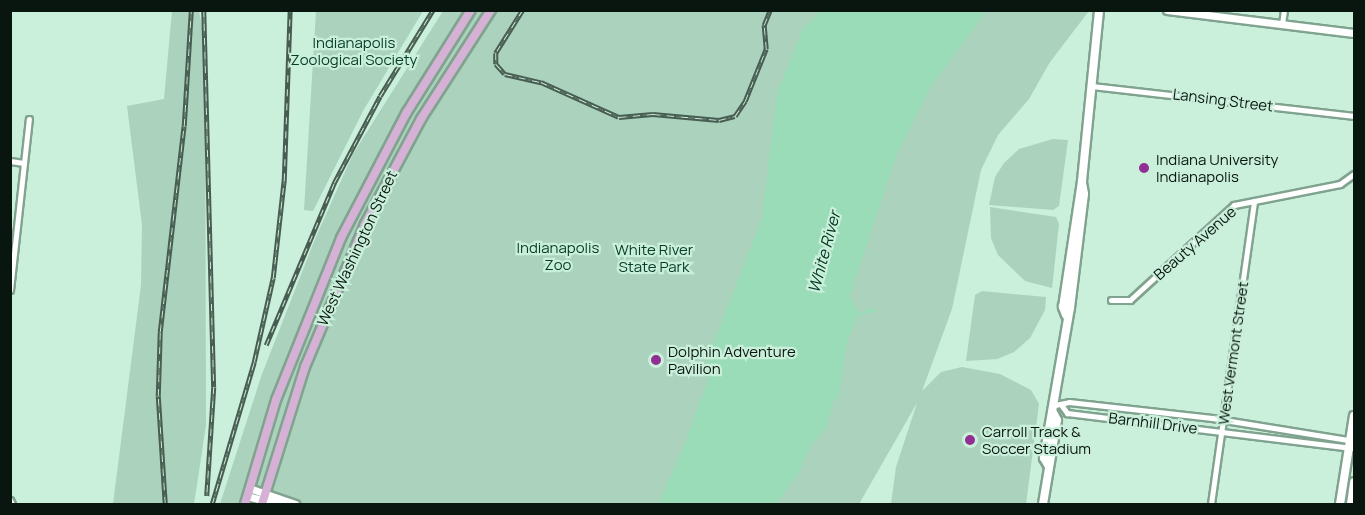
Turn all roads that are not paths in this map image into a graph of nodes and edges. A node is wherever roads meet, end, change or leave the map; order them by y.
1 (471, 10) edge
2 (491, 10) edge
3 (1099, 10) edge
4 (1167, 10) edge
5 (1284, 10) edge
6 (1191, 12) edge
7 (1282, 24) junction
8 (1354, 33) edge
9 (1092, 86) junction
10 (1354, 116) edge
11 (29, 119) dead end
12 (10, 161) edge
13 (24, 163) junction
14 (1354, 174) edge
15 (1254, 201) junction
16 (10, 290) edge
17 (1111, 300) dead end
18 (1058, 406) junction
19 (1354, 416) edge
20 (1224, 420) junction
21 (1222, 431) junction
22 (1352, 444) edge
23 (1354, 482) edge
24 (247, 496) edge
25 (264, 499) edge
26 (10, 500) edge
27 (12, 504) edge
28 (276, 504) edge
29 (296, 504) edge
30 (1043, 504) edge
31 (1211, 504) edge
32 (1340, 504) edge
33 (1351, 504) edge

1 - 24 main road, West Washington Street
2 - 25 main road, West Washington Street
3 - 9 main road
4 - 6 street
5 - 7 street
6 - 7 street
7 - 8 street
9 - 10 street, Lansing Street
9 - 18 main road
11 - 13 street
12 - 13 street
13 - 16 street
14 - 15 street, Beauty Avenue
15 - 17 street, Beauty Avenue
15 - 20 street, West Vermont Street
18 - 20 street, Barnhill Drive
18 - 21 street, Barnhill Drive
18 - 30 main road
19 - 22 main road
20 - 21 street, West Vermont Street
20 - 22 street, Barnhill Drive
21 - 22 street, Barnhill Drive
21 - 31 street, West Vermont Street
22 - 32 main road
23 - 33 main road
24 - 25 street
25 - 28 street
25 - 29 street
26 - 27 street

